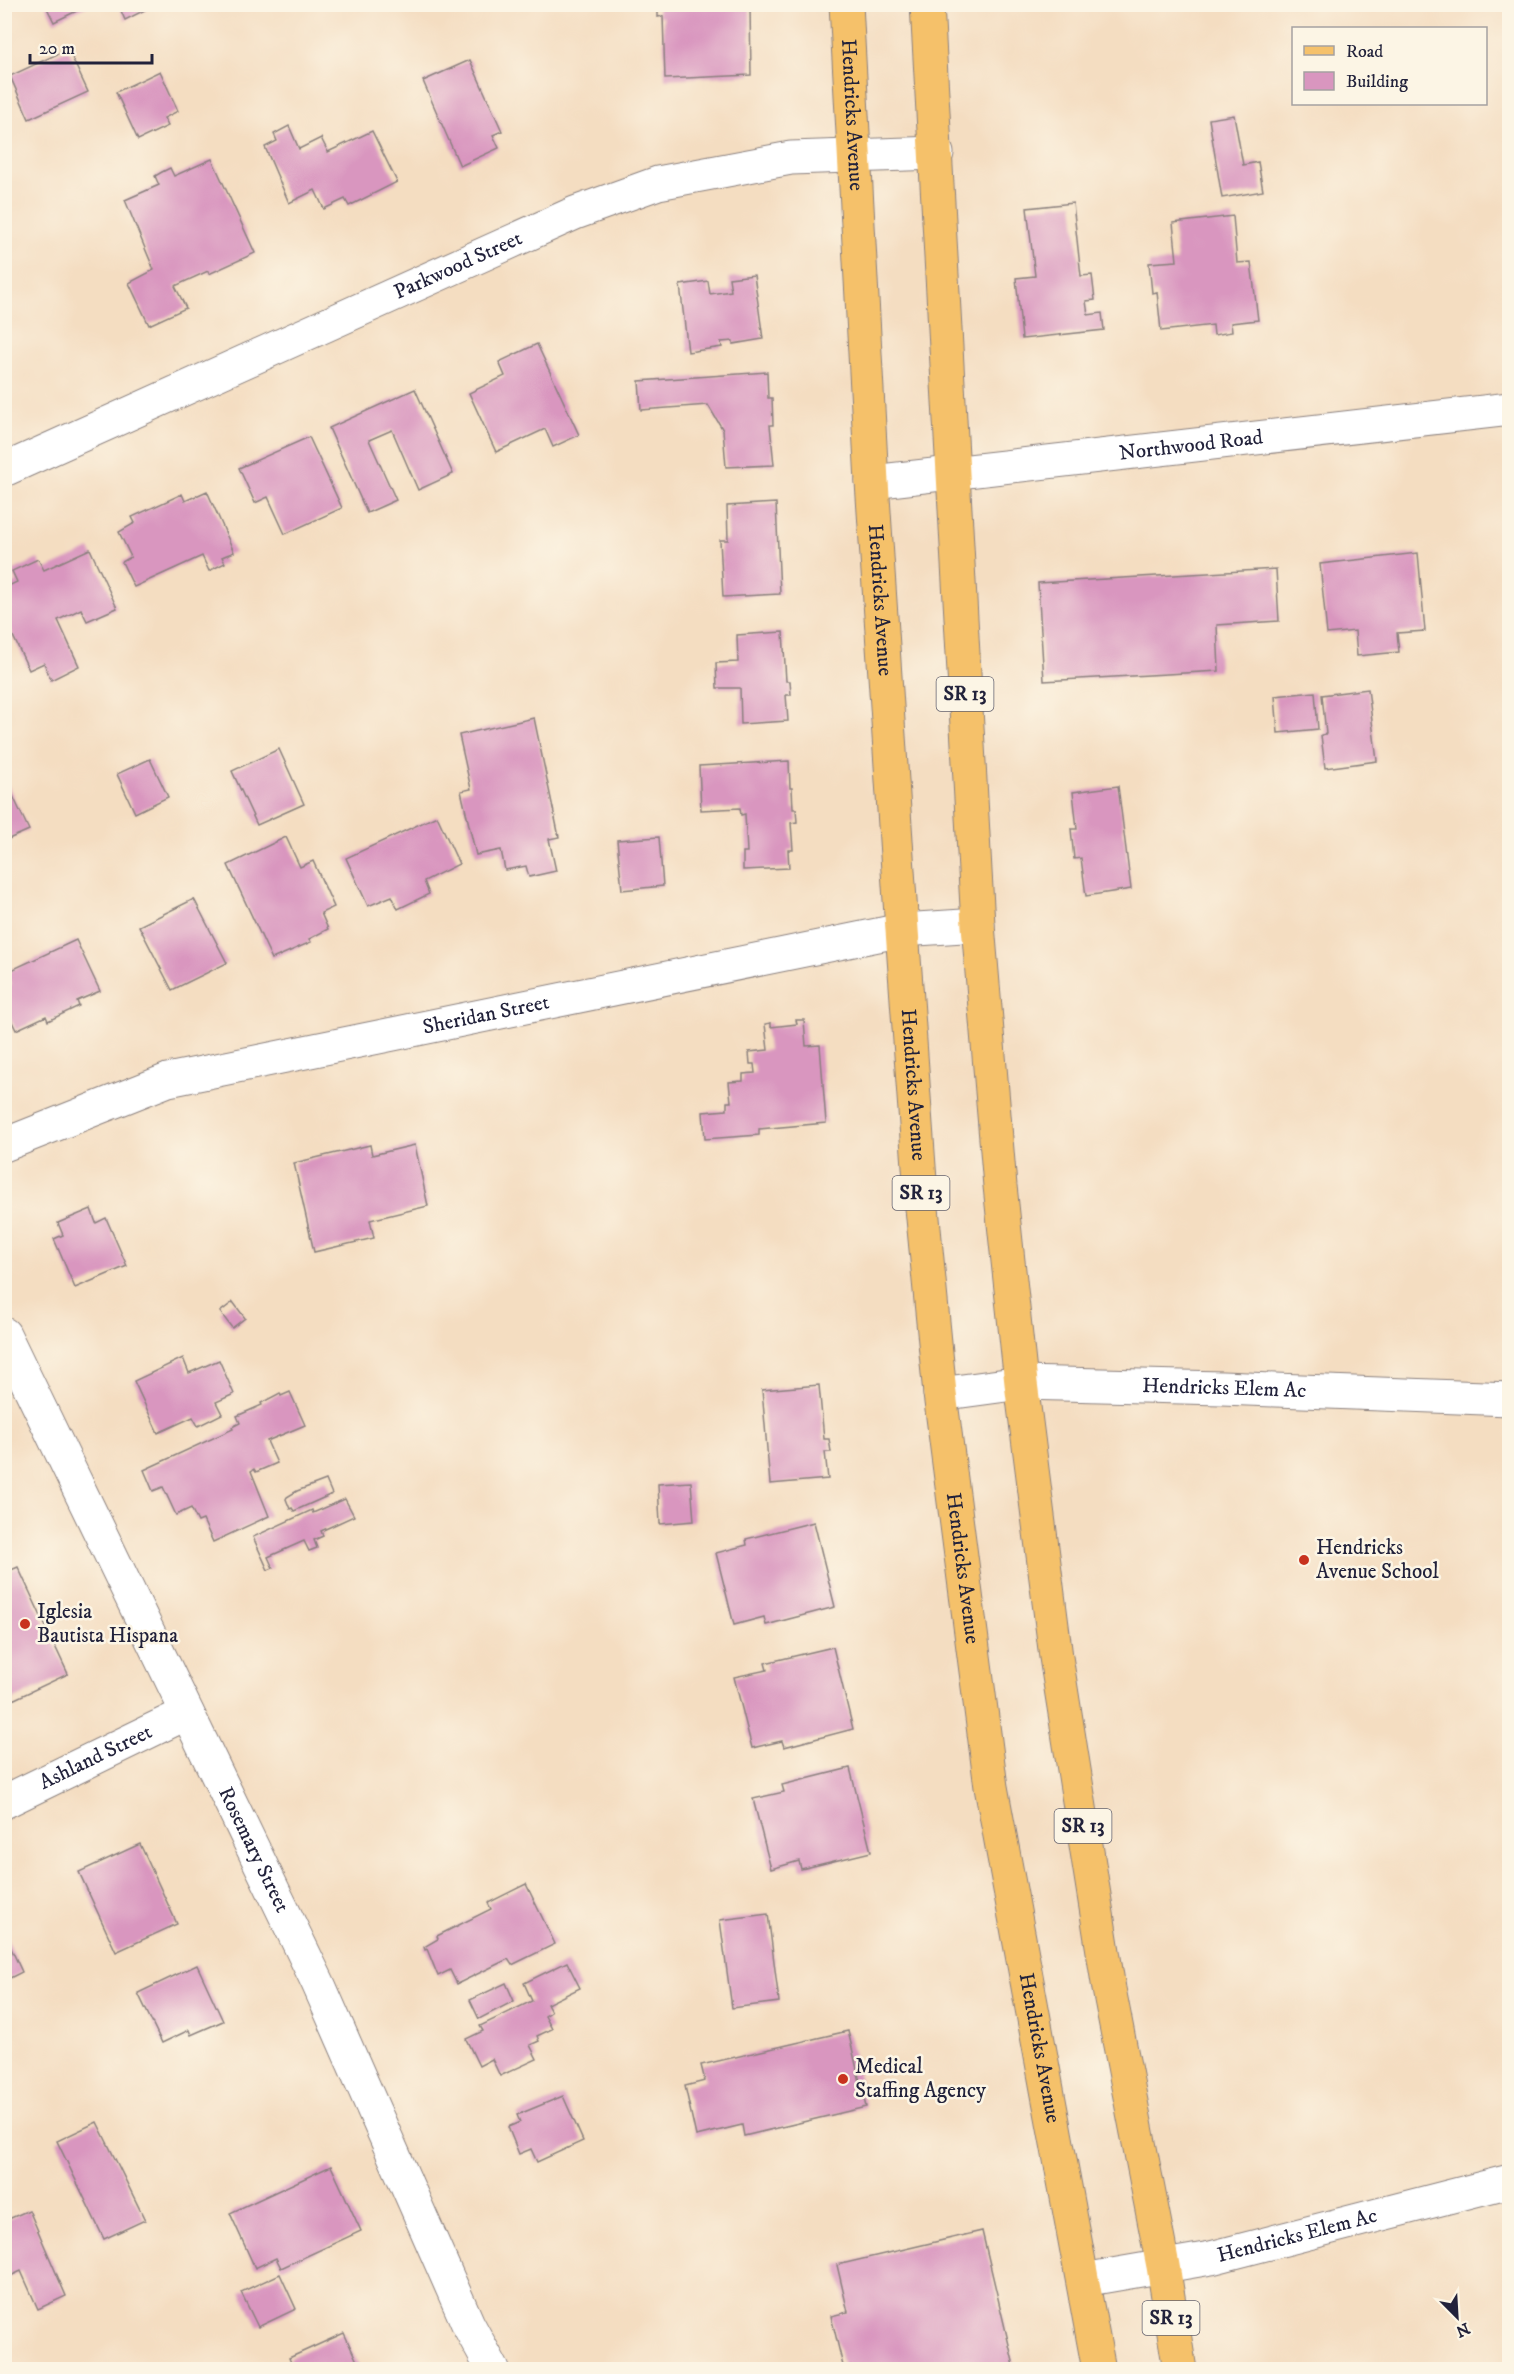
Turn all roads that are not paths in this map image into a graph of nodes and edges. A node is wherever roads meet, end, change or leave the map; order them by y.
1 (846, 4) edge
2 (927, 4) edge
3 (937, 153) junction
4 (854, 154) junction
5 (1509, 409) edge
6 (4, 470) edge
7 (953, 474) junction
8 (872, 482) junction
9 (978, 924) junction
10 (902, 930) junction
11 (4, 1145) edge
12 (4, 1334) edge
13 (1021, 1383) junction
14 (940, 1394) junction
15 (1509, 1399) edge
16 (187, 1713) junction
17 (4, 1802) edge
18 (1509, 2181) edge
19 (1163, 2266) junction
20 (1083, 2280) junction
21 (493, 2370) edge
22 (1099, 2370) edge
23 (1180, 2370) edge

1 - 4 main road, Hendricks Avenue / SR 13
2 - 3 main road, SR 13
3 - 4 street, Parkwood Street
3 - 7 main road, SR 13
4 - 6 street, Parkwood Street
4 - 8 main road, Hendricks Avenue / SR 13
5 - 7 street, Northwood Road
7 - 8 street, Northwood Road
7 - 9 main road, SR 13
8 - 10 main road, Hendricks Avenue / SR 13
9 - 10 street, Sheridan Street
9 - 13 main road, SR 13
10 - 11 street, Sheridan Street
10 - 14 main road, Hendricks Avenue / SR 13
12 - 16 street, Rosemary Street
13 - 14 street, Hendricks Elem Ac
13 - 15 street, Hendricks Elem Ac
13 - 19 main road, SR 13
14 - 20 main road, Hendricks Avenue / SR 13
16 - 17 street, Ashland Street
16 - 21 street, Rosemary Street
18 - 19 street, Hendricks Elem Ac
19 - 20 street, Hendricks Elem Ac
19 - 23 main road, SR 13
20 - 22 main road, Hendricks Avenue / SR 13

